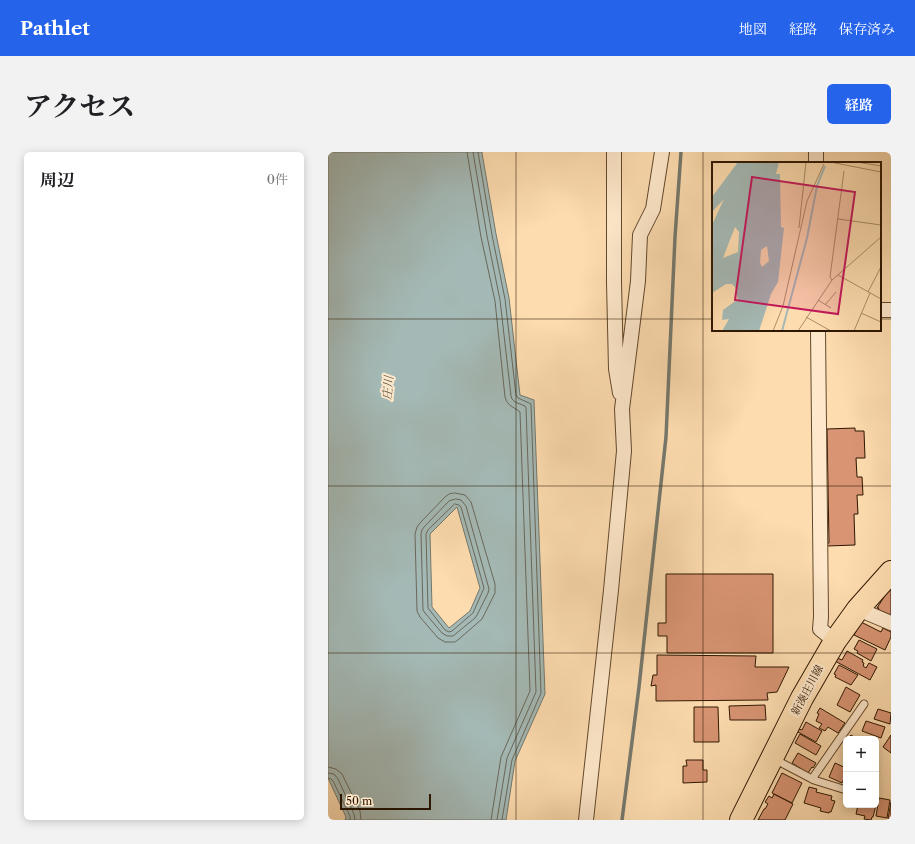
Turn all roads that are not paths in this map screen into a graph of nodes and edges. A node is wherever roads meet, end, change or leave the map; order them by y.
1 (614, 152) edge
2 (662, 152) edge
3 (818, 331) edge
4 (622, 409) junction
5 (891, 572) edge
6 (858, 609) junction
7 (891, 623) edge
8 (835, 640) junction
9 (864, 704) dead end
10 (772, 758) junction
11 (812, 779) junction
12 (843, 789) edge
13 (586, 820) edge
14 (741, 820) edge

1 - 4 street
2 - 4 street
3 - 8 street
4 - 13 street
5 - 6 main road, 新湊庄川線
6 - 7 street
6 - 8 main road, 新湊庄川線
8 - 10 main road, 新湊庄川線
9 - 11 lane
10 - 11 lane
10 - 14 main road, 新湊庄川線
11 - 12 lane

